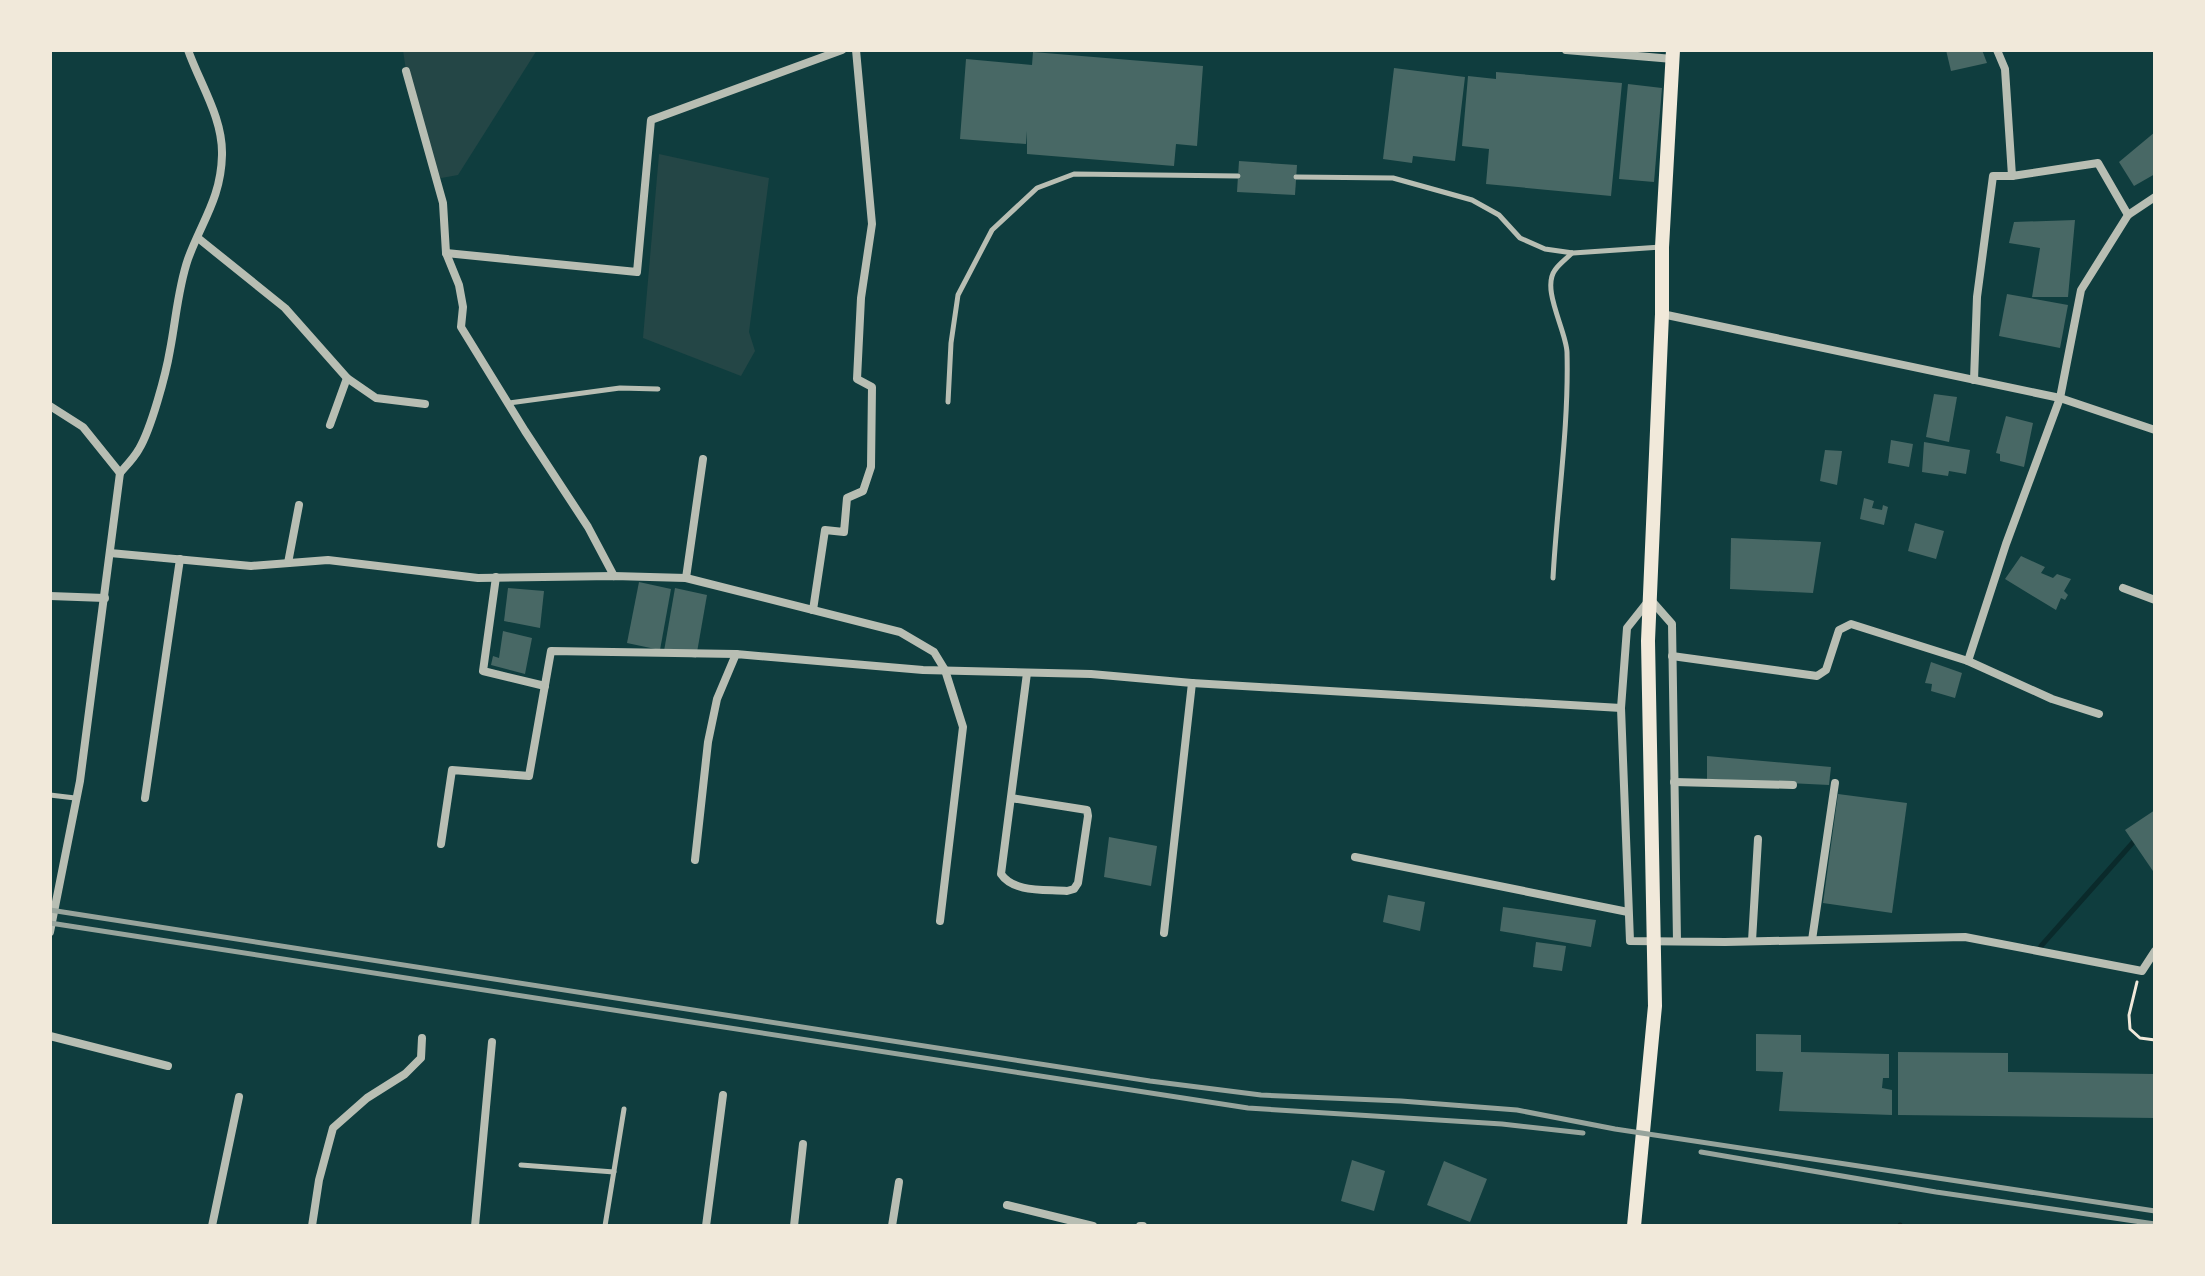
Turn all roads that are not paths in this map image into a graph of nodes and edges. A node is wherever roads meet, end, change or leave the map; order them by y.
1 (188, 50) edge
2 (842, 50) edge
3 (856, 50) edge
4 (1566, 50) edge
5 (1997, 50) edge
6 (1673, 54) edge
7 (406, 71) dead end
8 (1238, 176) dead end
9 (2012, 176) junction
10 (1296, 177) dead end
11 (2155, 197) edge
12 (2128, 215) junction
13 (198, 238) junction
14 (1662, 247) junction
15 (446, 253) junction
16 (1573, 253) junction
17 (1662, 314) junction
18 (347, 378) junction
19 (1974, 380) junction
20 (658, 389) dead end
21 (2060, 398) junction
22 (948, 402) dead end
23 (508, 403) junction
24 (425, 404) dead end
25 (50, 406) edge
26 (330, 425) dead end
27 (2155, 430) edge
28 (703, 459) dead end
29 (120, 473) junction
30 (299, 505) dead end
31 (110, 553) junction
32 (180, 559) junction
33 (288, 563) junction
34 (614, 576) junction
35 (496, 577) junction
36 (686, 578) junction
37 (1553, 578) dead end
38 (2123, 588) dead end
39 (50, 596) edge
40 (105, 598) junction
41 (1650, 599) junction
42 (2155, 600) edge
43 (813, 610) junction
44 (736, 654) junction
45 (1672, 656) junction
46 (1968, 661) junction
47 (945, 670) junction
48 (1027, 673) junction
49 (1192, 683) junction
50 (545, 686) junction
51 (1621, 708) junction
52 (2099, 714) dead end
53 (1674, 782) junction
54 (1835, 783) dead end
55 (1793, 785) dead end
56 (50, 795) edge
57 (75, 798) junction
58 (145, 798) dead end
59 (1011, 798) junction
60 (1758, 839) dead end
61 (441, 844) dead end
62 (1355, 857) dead end
63 (695, 860) dead end
64 (1628, 912) junction
65 (940, 921) dead end
66 (50, 932) edge
67 (1164, 933) dead end
68 (1812, 940) junction
69 (1677, 941) junction
70 (1752, 941) junction
71 (2155, 951) edge
72 (50, 1036) edge
73 (422, 1038) dead end
74 (492, 1042) dead end
75 (168, 1066) dead end
76 (723, 1095) dead end
77 (239, 1097) dead end
78 (624, 1109) dead end
79 (803, 1144) dead end
80 (521, 1165) dead end
81 (614, 1172) junction
82 (899, 1182) dead end
83 (1007, 1205) dead end
84 (212, 1226) edge
85 (312, 1226) edge
86 (475, 1226) edge
87 (605, 1226) edge
88 (706, 1226) edge
89 (794, 1226) edge
90 (892, 1226) edge
91 (1093, 1226) edge
92 (1634, 1226) edge

1 - 13 street
2 - 15 street
3 - 43 street
4 - 6 street
5 - 9 street
6 - 14 main road
7 - 15 street
8 - 22 lane
9 - 12 street
9 - 19 street
10 - 16 lane
11 - 12 street
12 - 21 street
13 - 18 street
13 - 29 street
14 - 16 lane
14 - 17 main road
15 - 23 street
16 - 37 lane
17 - 19 street
17 - 41 main road
18 - 24 street
18 - 26 street
19 - 21 street
20 - 23 lane
21 - 27 street
21 - 46 street
23 - 34 street
25 - 29 street
28 - 36 street
29 - 31 street
30 - 33 street
31 - 32 street
31 - 40 street
32 - 33 street
32 - 58 street
33 - 35 street
34 - 35 street
34 - 36 street
35 - 50 street
36 - 43 street
38 - 42 street
39 - 40 street
40 - 57 street
41 - 45 street
41 - 51 street
41 - 92 main road
43 - 47 street
44 - 47 street
44 - 50 street
44 - 63 street
45 - 46 street
45 - 53 street
46 - 52 street
47 - 48 street
47 - 65 street
48 - 49 street
48 - 59 street
49 - 51 street
49 - 67 street
50 - 61 street
51 - 64 street
53 - 55 street
53 - 69 street
54 - 68 street
56 - 57 lane
57 - 66 street
59 - 59 street
60 - 70 street
62 - 64 street
64 - 69 street
68 - 70 street
68 - 71 street
69 - 70 street
72 - 75 street
73 - 85 street
74 - 86 street
76 - 88 street
77 - 84 street
78 - 81 lane
79 - 89 street
80 - 81 lane
81 - 87 lane
82 - 90 street
83 - 91 street

